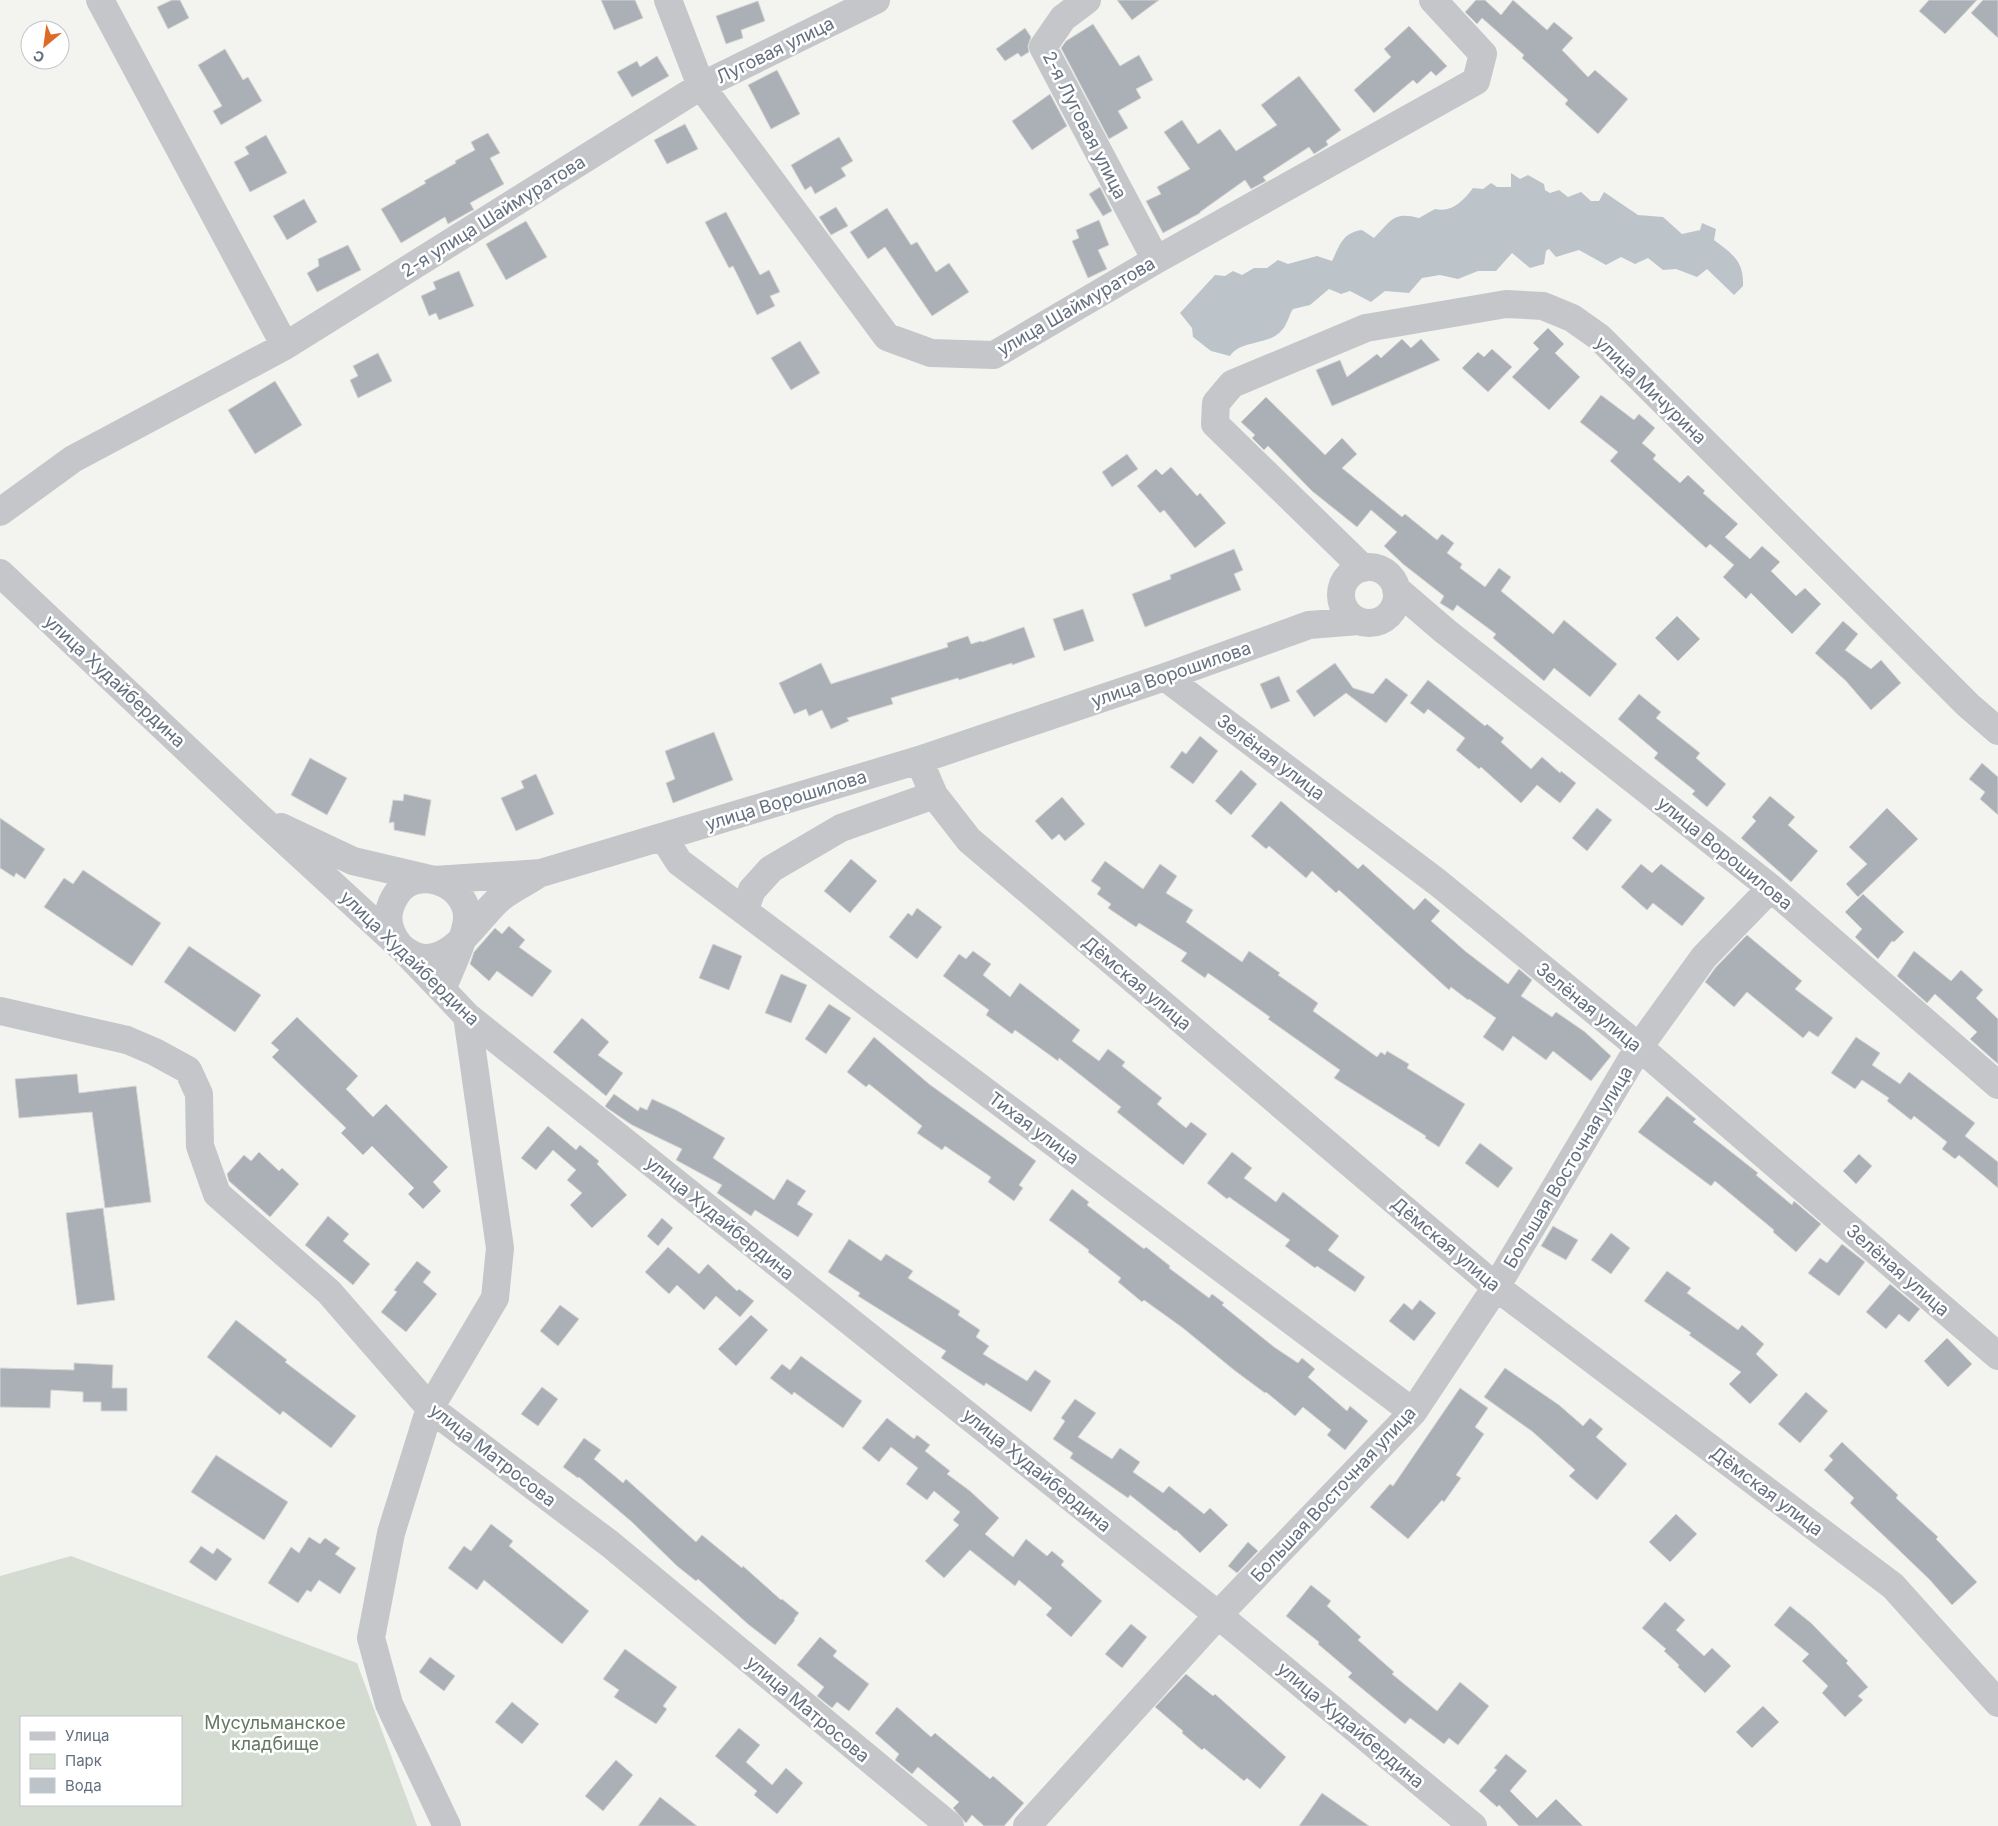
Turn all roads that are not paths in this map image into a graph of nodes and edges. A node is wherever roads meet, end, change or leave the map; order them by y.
1 (100, 0) edge
2 (668, 0) edge
3 (876, 0) edge
4 (1088, 0) edge
5 (1433, 0) edge
6 (701, 86) junction
7 (1156, 260) junction
8 (286, 346) junction
9 (0, 512) edge
10 (1363, 568) junction
11 (0, 573) edge
12 (1396, 589) junction
13 (1341, 590) junction
14 (1372, 619) junction
15 (1309, 625) junction
16 (1445, 631) junction
17 (1165, 677) junction
18 (1998, 732) edge
19 (919, 760) junction
20 (934, 795) junction
21 (257, 815) junction
22 (663, 837) junction
23 (541, 873) junction
24 (434, 880) junction
25 (1771, 888) junction
26 (744, 911) junction
27 (462, 938) junction
28 (404, 950) junction
29 (442, 990) junction
30 (0, 1011) edge
31 (467, 1016) junction
32 (1639, 1047) junction
33 (1998, 1085) edge
34 (1496, 1287) junction
35 (1998, 1356) edge
36 (430, 1408) junction
37 (1413, 1412) junction
38 (1218, 1614) junction
39 (1998, 1703) edge
40 (448, 1826) edge
41 (950, 1826) edge
42 (1027, 1826) edge
43 (1472, 1826) edge

1 - 8 street
2 - 6 street, улица Шаймуратова
3 - 6 street, Луговая улица
4 - 7 street, 2-я Луговая улица
5 - 7 street, улица Шаймуратова
6 - 7 street, улица Шаймуратова
6 - 8 street, 2-я улица Шаймуратова
8 - 9 street, 2-я улица Шаймуратова
10 - 12 street
10 - 13 street
10 - 18 street, улица Мичурина
11 - 21 street, улица Худайбердина
12 - 14 street
12 - 16 street, улица Ворошилова
13 - 14 street
13 - 15 street, улица Ворошилова
14 - 15 street, улица Ворошилова
14 - 16 street, улица Ворошилова
15 - 17 street, улица Ворошилова
16 - 25 street, улица Ворошилова
17 - 19 street, улица Ворошилова
17 - 32 street, Зелёная улица
19 - 20 street, Дёмская улица
19 - 22 street, улица Ворошилова
20 - 26 street
20 - 34 street, Дёмская улица
21 - 24 street, улица Ворошилова
21 - 28 street, улица Худайбердина
22 - 23 street, улица Ворошилова
22 - 26 street, Тихая улица
23 - 24 street, улица Ворошилова
23 - 27 street
24 - 27 street
24 - 28 street
25 - 32 street, Большая Восточная улица
25 - 33 street, улица Ворошилова
26 - 37 street, Тихая улица
27 - 28 street
27 - 29 street
28 - 29 street, улица Худайбердина
29 - 31 street, улица Худайбердина
30 - 36 street, улица Матросова
31 - 36 street
31 - 38 street, улица Худайбердина
32 - 34 street, Большая Восточная улица
32 - 35 street, Зелёная улица
34 - 37 street, Большая Восточная улица
34 - 39 street, Дёмская улица
36 - 40 street
36 - 41 street, улица Матросова
37 - 38 street, Большая Восточная улица
38 - 42 street, Большая Восточная улица
38 - 43 street, улица Худайбердина

